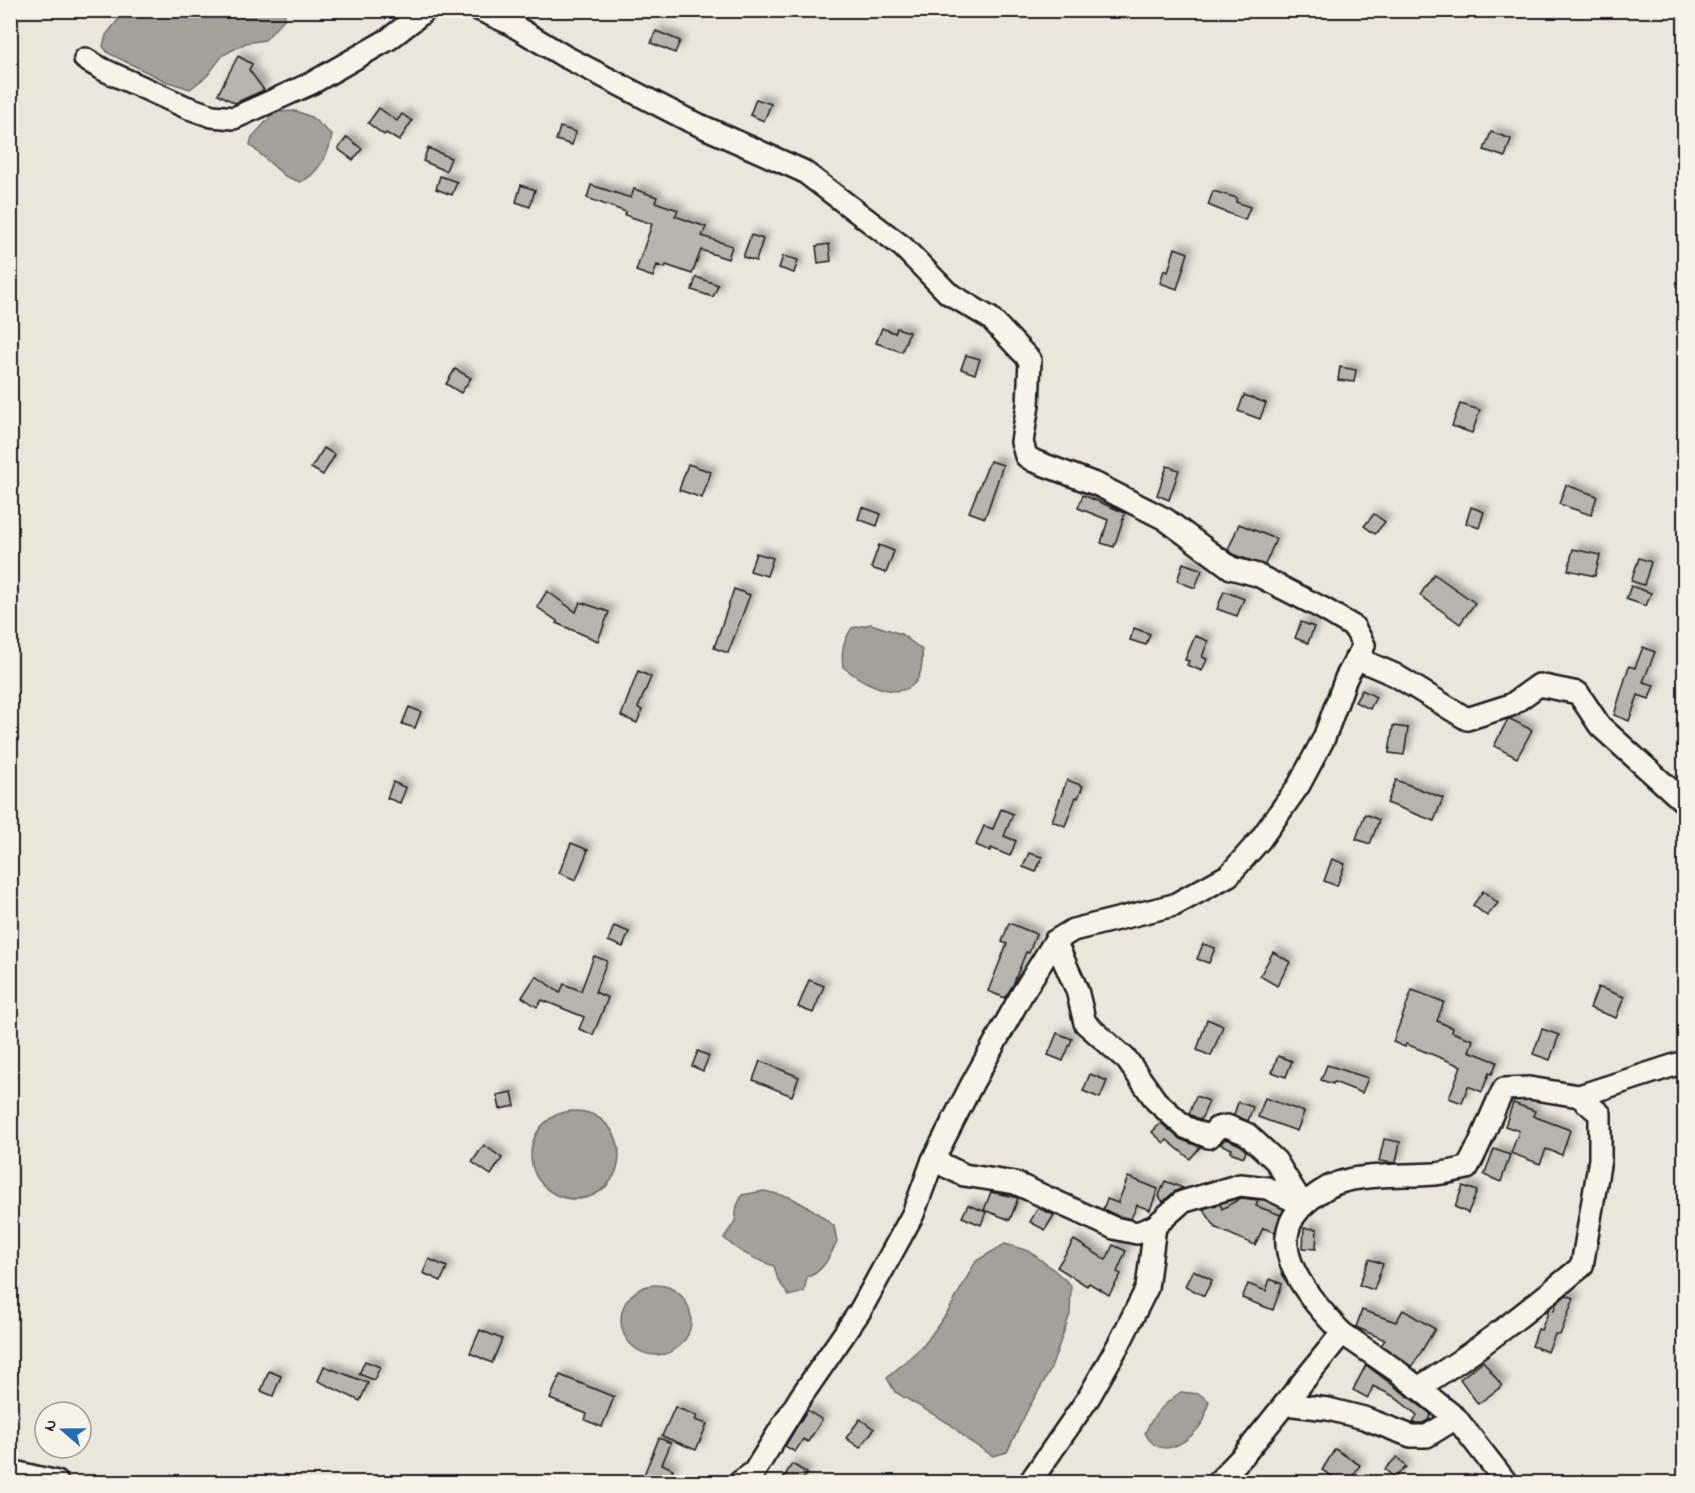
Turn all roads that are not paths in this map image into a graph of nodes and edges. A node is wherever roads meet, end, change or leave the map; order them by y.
1 (426, 10) edge
2 (480, 10) edge
3 (86, 59) dead end
4 (1356, 658) junction
5 (1684, 802) edge
6 (1055, 941) junction
7 (1684, 1062) edge
8 (1579, 1096) junction
9 (933, 1160) junction
10 (1303, 1205) junction
11 (1155, 1226) junction
12 (1342, 1332) junction
13 (1418, 1388) junction
14 (1285, 1404) junction
15 (1456, 1418) junction
16 (10, 1471) edge
17 (57, 1482) edge
18 (740, 1482) edge
19 (1030, 1482) edge
20 (1218, 1482) edge
21 (1506, 1482) edge

1 - 3 street
2 - 4 street
4 - 5 street
4 - 6 street
6 - 9 street
6 - 10 street
7 - 8 street
8 - 10 street
8 - 13 street
9 - 11 street
9 - 18 street
10 - 11 street
10 - 12 street
11 - 19 street
12 - 13 street
12 - 14 street
13 - 15 street
14 - 15 street
14 - 20 street
15 - 21 street
16 - 17 street

